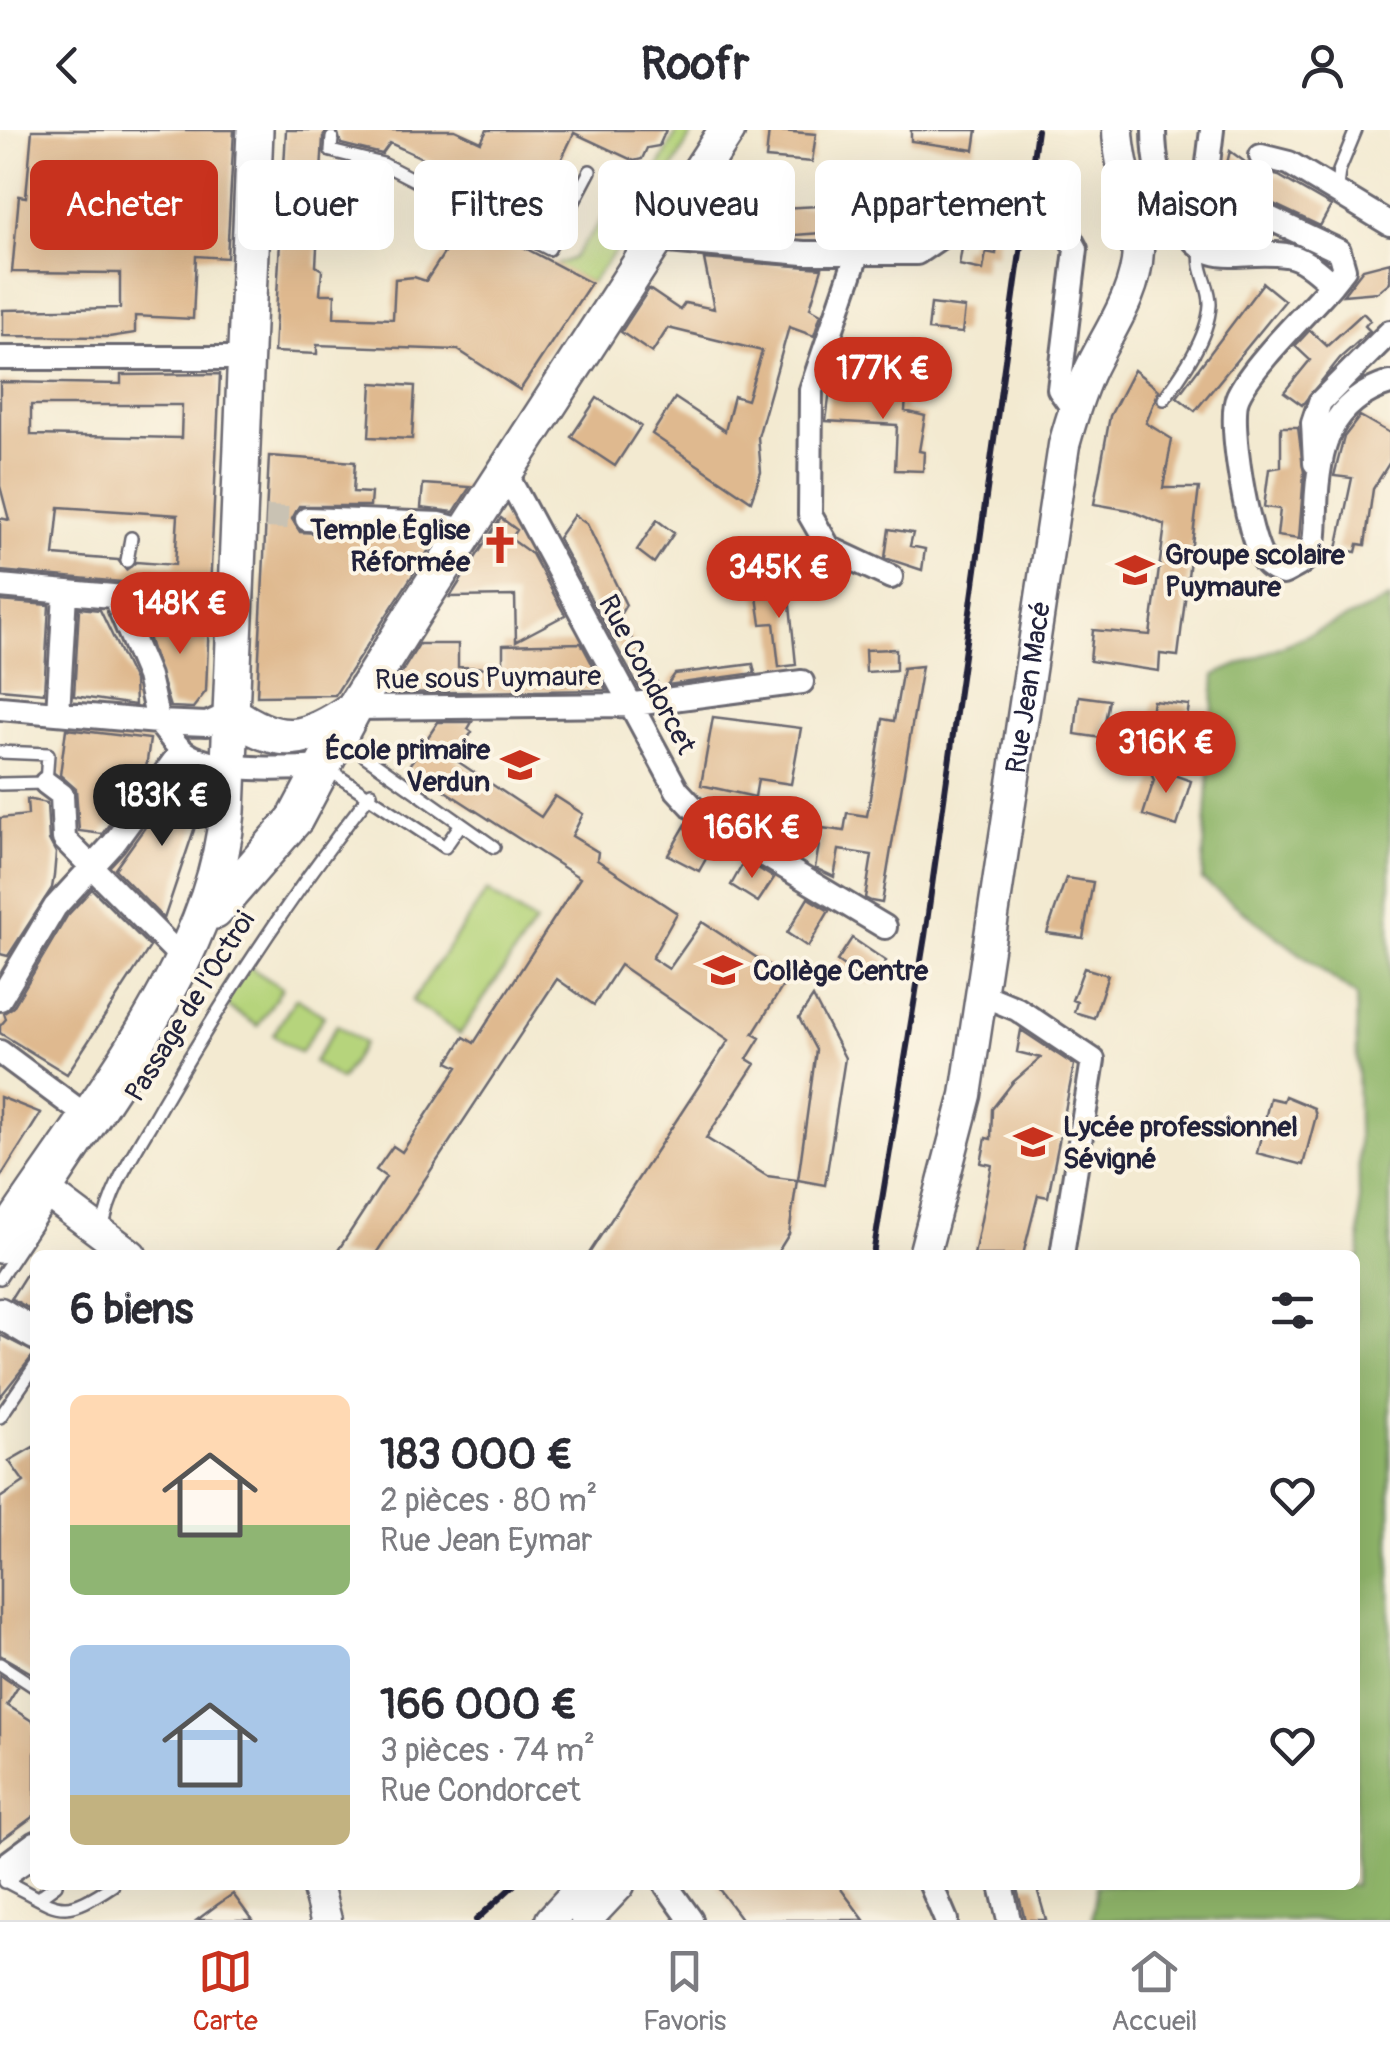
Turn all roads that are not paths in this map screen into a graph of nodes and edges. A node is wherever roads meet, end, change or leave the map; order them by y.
1 (255, 130) edge
2 (727, 130) edge
3 (1118, 130) edge
4 (1154, 130) edge
5 (1212, 130) edge
6 (1356, 130) edge
7 (332, 138) dead end
8 (1261, 156) dead end
9 (708, 160) edge
10 (1155, 160) edge
11 (590, 171) dead end
12 (1336, 194) junction
13 (1390, 224) edge
14 (649, 250) edge
15 (770, 250) edge
16 (922, 250) edge
17 (1076, 250) edge
18 (1201, 250) joint
19 (858, 252) junction
20 (1332, 284) junction
21 (1390, 332) edge
22 (0, 358) edge
23 (246, 358) junction
24 (1390, 383) edge
25 (1164, 399) dead end
26 (1074, 410) junction
27 (505, 472) junction
28 (1316, 484) junction
29 (306, 518) tunnel mouth
30 (466, 531) junction
31 (131, 538) dead end
32 (128, 561) dead end
33 (891, 576) dead end
34 (0, 586) edge
35 (65, 593) junction
36 (122, 595) junction
37 (236, 608) junction
38 (802, 682) dead end
39 (628, 705) junction
40 (0, 708) edge
41 (354, 708) junction
42 (231, 713) junction
43 (58, 714) junction
44 (158, 722) junction
45 (182, 750) junction
46 (318, 750) junction
47 (0, 752) edge
48 (365, 756) dead end
49 (230, 764) junction
50 (46, 783) junction
51 (0, 784) edge
52 (371, 793) junction
53 (461, 824) junction
54 (494, 847) dead end
55 (92, 866) junction
56 (884, 927) dead end
57 (188, 950) junction
58 (1, 988) edge
59 (981, 994) junction
60 (146, 1020) junction
61 (0, 1052) edge
62 (85, 1115) junction
63 (47, 1191) junction
64 (96, 1227) edge
65 (0, 1245) edge
66 (125, 1250) edge
67 (925, 1250) edge
68 (1063, 1250) edge
69 (0, 1278) edge
70 (0, 1313) edge
71 (30, 1331) edge
72 (30, 1373) edge
73 (0, 1417) edge
74 (0, 1664) edge
75 (30, 1684) edge
76 (30, 1848) edge
77 (30, 1864) edge
78 (2, 1878) edge
79 (49, 1890) edge
80 (105, 1890) edge
81 (304, 1890) edge
82 (318, 1890) edge
83 (578, 1890) edge
84 (605, 1890) edge
85 (614, 1890) edge
86 (670, 1890) edge
87 (934, 1890) edge
88 (1002, 1890) edge
89 (38, 1898) junction
90 (313, 1920) edge
91 (326, 1920) edge
92 (551, 1920) edge
93 (586, 1920) edge
94 (691, 1920) edge
95 (946, 1920) edge
96 (1010, 1920) edge

1 - 23 main road
2 - 9 main road
3 - 26 main road, Rue Jean Macé
4 - 10 street
5 - 20 street
6 - 12 lane
7 - 11 lane
8 - 12 street
12 - 13 street
14 - 27 main road
15 - 19 street
16 - 19 street
17 - 26 street
18 - 20 street
18 - 25 lane
19 - 33 street
20 - 28 street
21 - 28 street
22 - 23 street
23 - 37 main road
24 - 28 street
26 - 59 main road, Rue Jean Macé
27 - 30 main road
27 - 39 street, Rue Condorcet
29 - 30 street
30 - 41 main road
31 - 32 lane
34 - 35 street
35 - 36 street
35 - 43 street
36 - 37 street
36 - 44 street
37 - 42 main road
38 - 39 street, Rue sous Puymaure
39 - 41 street, Rue sous Puymaure
39 - 56 street, Rue Condorcet
40 - 43 street
41 - 46 main road
42 - 44 street
42 - 46 main road
42 - 49 main road
43 - 44 street
44 - 45 street
45 - 49 street
45 - 55 street
46 - 49 street
46 - 52 lane
46 - 57 main road
47 - 50 lane
48 - 53 lane
49 - 57 main road
50 - 51 lane
50 - 55 street
52 - 53 lane
52 - 64 lane, Passage de l'Octroi
53 - 54 lane
55 - 57 street
55 - 58 street
57 - 60 main road
59 - 67 main road, Rue Jean Macé
59 - 68 street
60 - 62 main road
60 - 63 lane
61 - 62 street
62 - 63 main road
63 - 64 main road
63 - 65 main road
63 - 69 lane
64 - 66 main road
70 - 71 main road
72 - 73 lane
74 - 75 lane
76 - 78 street
77 - 78 lane
78 - 89 lane
79 - 89 lane
80 - 89 lane
81 - 90 lane
82 - 91 main road
83 - 92 main road
84 - 93 street
85 - 93 main road
86 - 94 street
87 - 95 street
88 - 96 street

